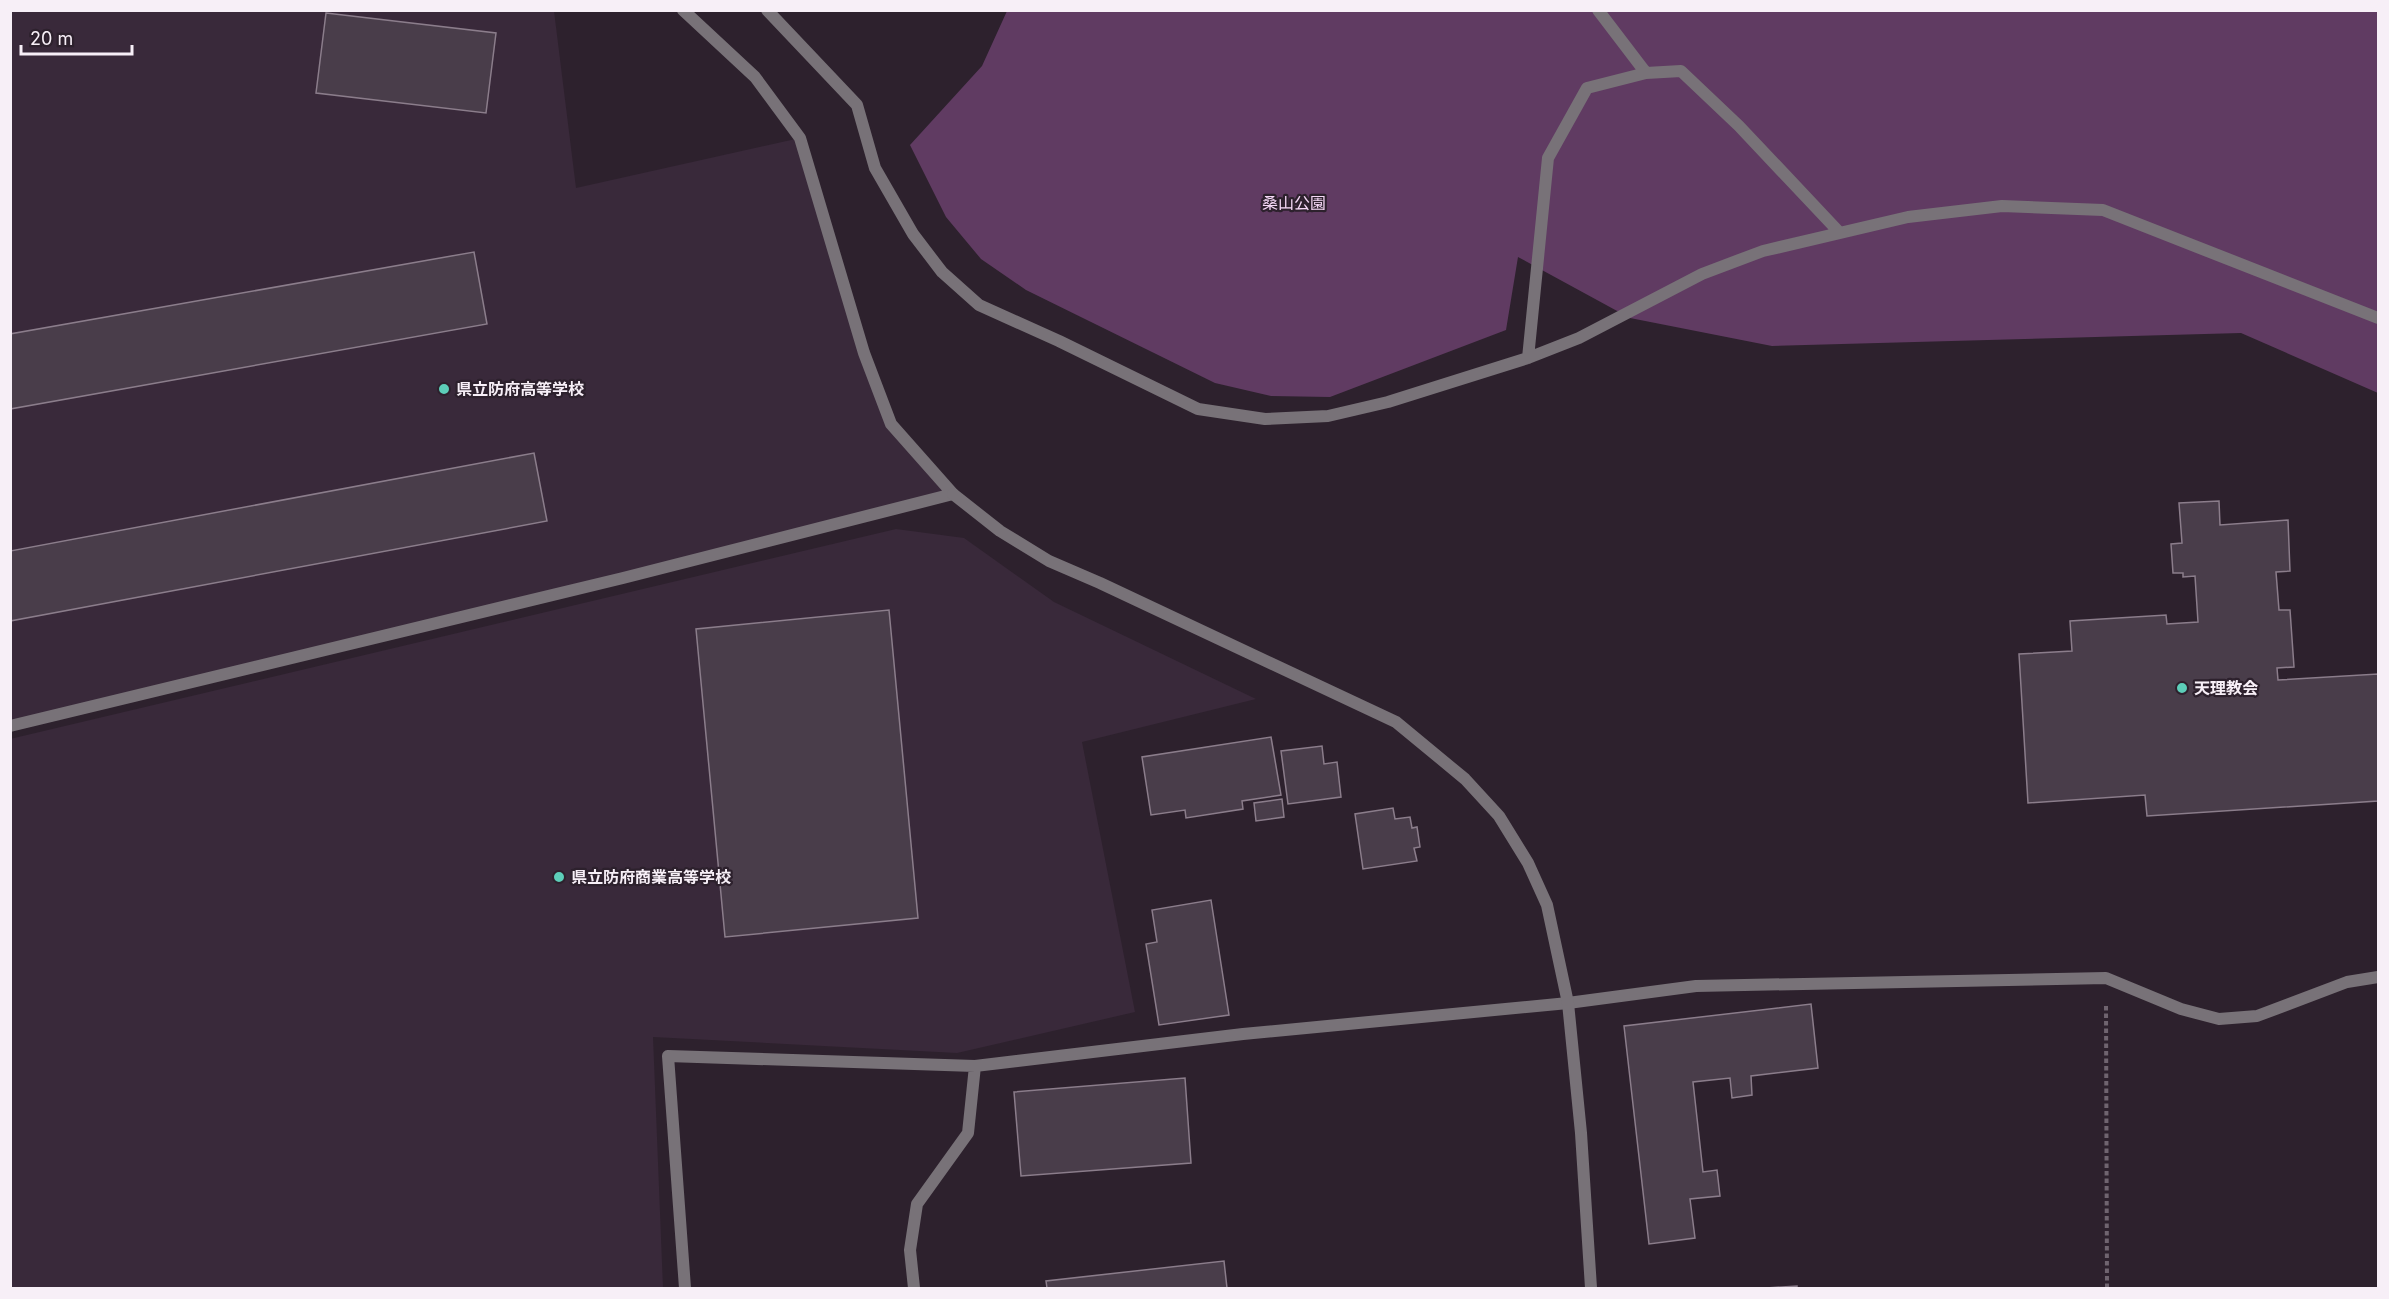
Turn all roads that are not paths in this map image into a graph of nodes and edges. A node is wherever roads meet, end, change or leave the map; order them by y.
1 (682, 10) edge
2 (767, 10) edge
3 (1598, 10) edge
4 (1646, 73) junction
5 (1839, 232) junction
6 (2379, 318) edge
7 (1528, 358) junction
8 (953, 494) junction
9 (10, 726) edge
10 (2379, 977) edge
11 (1568, 1003) junction
12 (975, 1066) junction
13 (685, 1288) edge
14 (914, 1288) edge
15 (1591, 1288) edge

1 - 8 street
2 - 7 street
3 - 4 street
4 - 5 street
4 - 7 street
5 - 6 street
5 - 7 street
8 - 9 street
8 - 11 street
10 - 11 street
11 - 12 street
11 - 15 street
12 - 13 street
12 - 14 street

